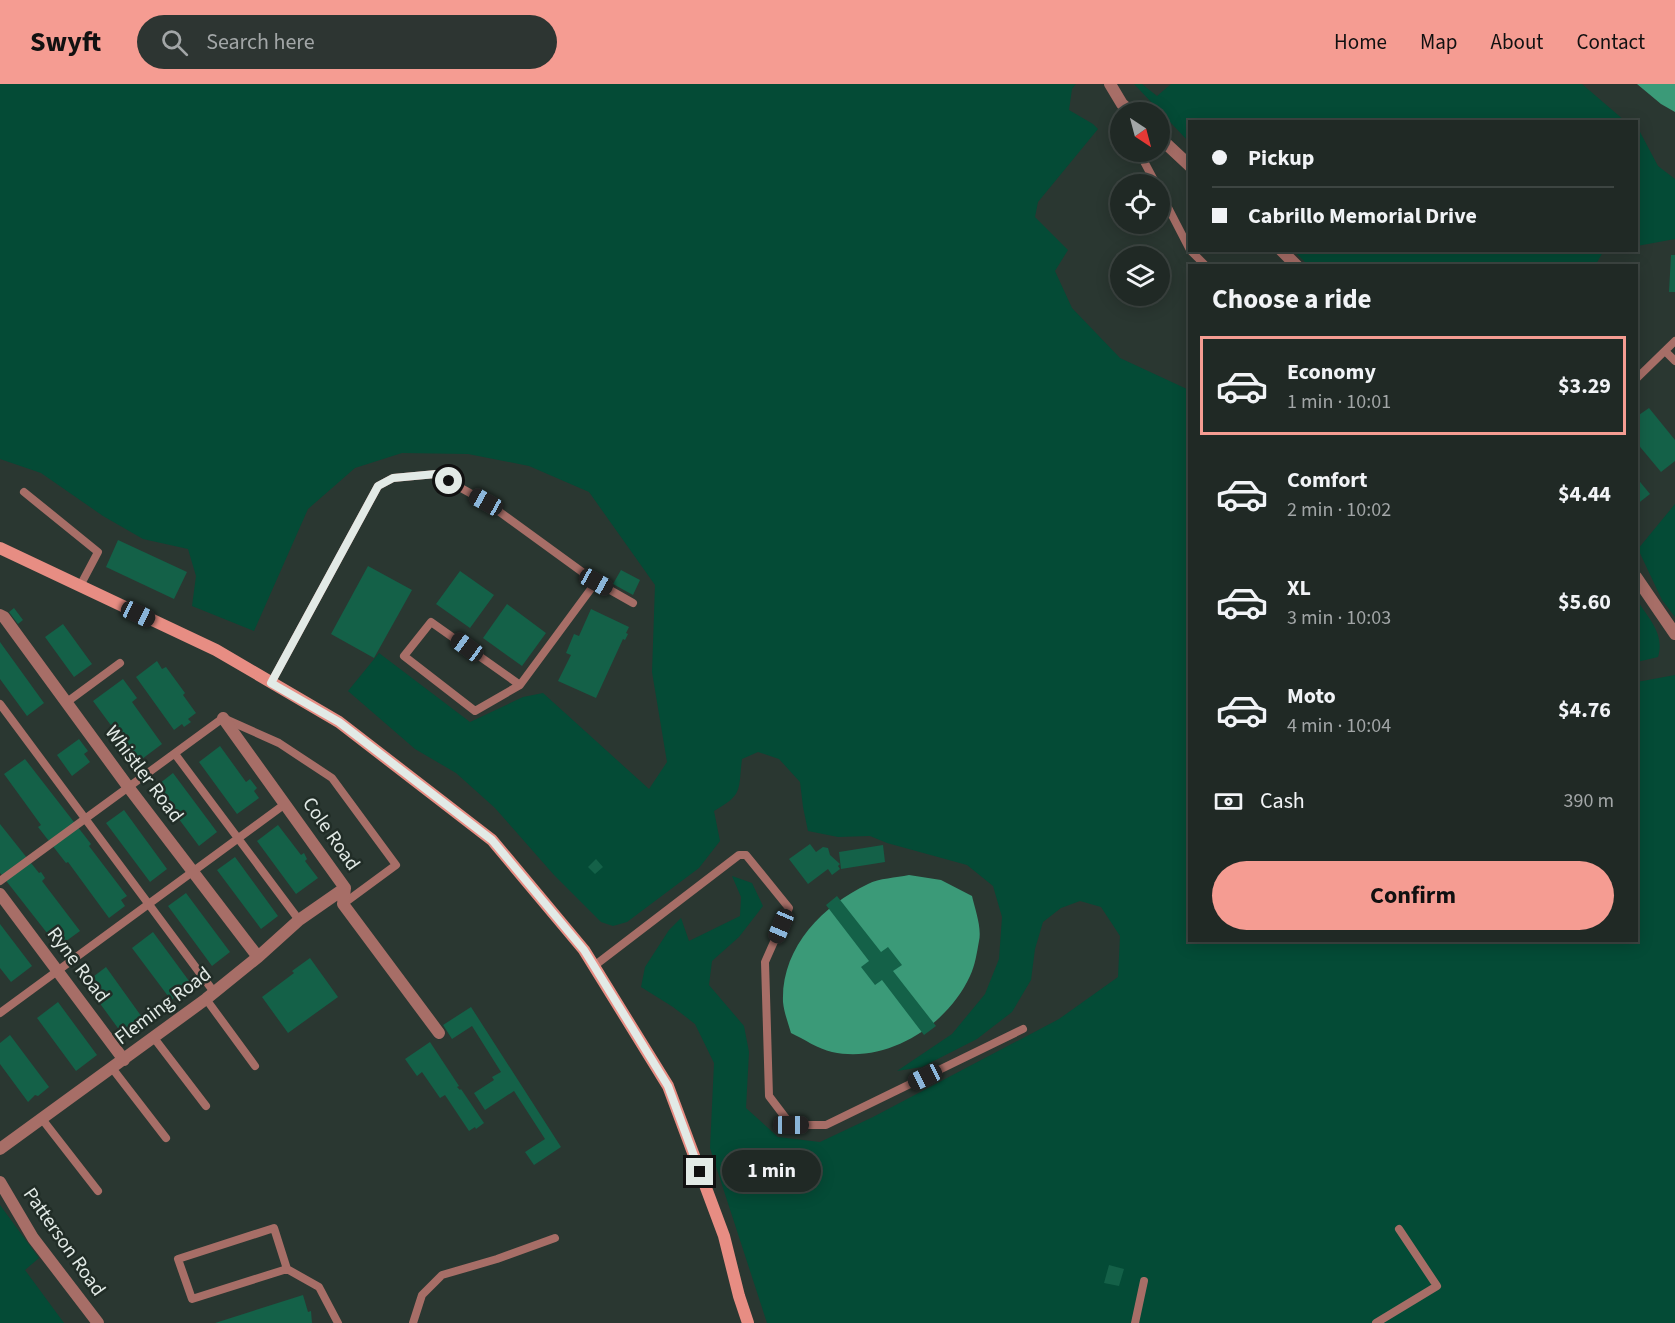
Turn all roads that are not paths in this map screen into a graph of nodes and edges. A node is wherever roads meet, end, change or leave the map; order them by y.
1 (1110, 84) edge
2 (1121, 102) edge
3 (1170, 147) edge
4 (1188, 164) edge
5 (1170, 211) edge
6 (1188, 246) edge
7 (1192, 252) edge
8 (1283, 252) edge
9 (1204, 264) edge
10 (1295, 264) edge
11 (1675, 341) edge
12 (1665, 351) junction
13 (1675, 360) edge
14 (1638, 377) edge
15 (24, 492) dead end
16 (0, 548) edge
17 (1638, 579) edge
18 (596, 582) junction
19 (80, 586) junction
20 (633, 603) dead end
21 (1, 618) edge
22 (1675, 634) edge
23 (120, 663) dead end
24 (271, 683) junction
25 (520, 686) junction
26 (67, 702) junction
27 (0, 704) edge
28 (224, 718) junction
29 (175, 754) junction
30 (129, 788) junction
31 (285, 804) junction
32 (85, 819) junction
33 (238, 838) junction
34 (192, 871) junction
35 (0, 881) edge
36 (345, 888) junction
37 (0, 894) edge
38 (148, 904) junction
39 (343, 904) junction
40 (299, 920) junction
41 (258, 957) junction
42 (594, 966) junction
43 (57, 970) junction
44 (210, 995) junction
45 (0, 1013) edge
46 (1023, 1029) dead end
47 (439, 1033) dead end
48 (154, 1038) junction
49 (124, 1060) junction
50 (255, 1066) dead end
51 (112, 1068) junction
52 (206, 1106) dead end
53 (42, 1119) junction
54 (166, 1138) dead end
55 (0, 1149) edge
56 (0, 1182) edge
57 (98, 1191) dead end
58 (1399, 1228) dead end
59 (555, 1238) dead end
60 (287, 1269) junction
61 (1144, 1281) dead end
62 (98, 1323) edge
63 (338, 1323) edge
64 (413, 1323) edge
65 (748, 1323) edge
66 (1135, 1323) edge
67 (1376, 1323) edge

1 - 2 street
3 - 4 street
5 - 6 lane
7 - 9 lane
8 - 10 street
11 - 12 lane
12 - 13 lane
12 - 14 lane
15 - 19 lane
16 - 19 main road
17 - 22 street
18 - 20 lane
18 - 24 lane
18 - 25 lane
19 - 24 main road
21 - 26 street, Whistler Road
23 - 26 lane
24 - 42 main road
25 - 25 lane
26 - 30 street, Whistler Road
27 - 32 lane
28 - 29 lane
28 - 31 street, Cole Road
28 - 39 lane
29 - 30 lane
29 - 33 lane
30 - 32 lane
30 - 34 street, Whistler Road
31 - 33 lane
31 - 36 street, Cole Road
32 - 35 lane
32 - 38 lane
33 - 34 lane
33 - 40 lane
34 - 38 lane
34 - 41 street, Whistler Road
36 - 39 street, Cole Road
36 - 40 street, Fleming Road
37 - 43 street, Ryne Road
38 - 43 lane
38 - 44 lane
39 - 47 street, Cole Road
40 - 41 street, Fleming Road
41 - 44 street, Fleming Road
42 - 46 lane
42 - 65 main road
43 - 45 lane
43 - 49 street, Ryne Road
44 - 48 street, Fleming Road
44 - 50 lane
48 - 49 street, Fleming Road
48 - 52 lane
49 - 51 street, Fleming Road
51 - 53 street, Fleming Road
51 - 54 lane
53 - 55 street, Fleming Road
53 - 57 lane
56 - 62 street, Patterson Road
58 - 67 lane
59 - 64 lane
60 - 60 lane
60 - 63 lane
61 - 66 lane

